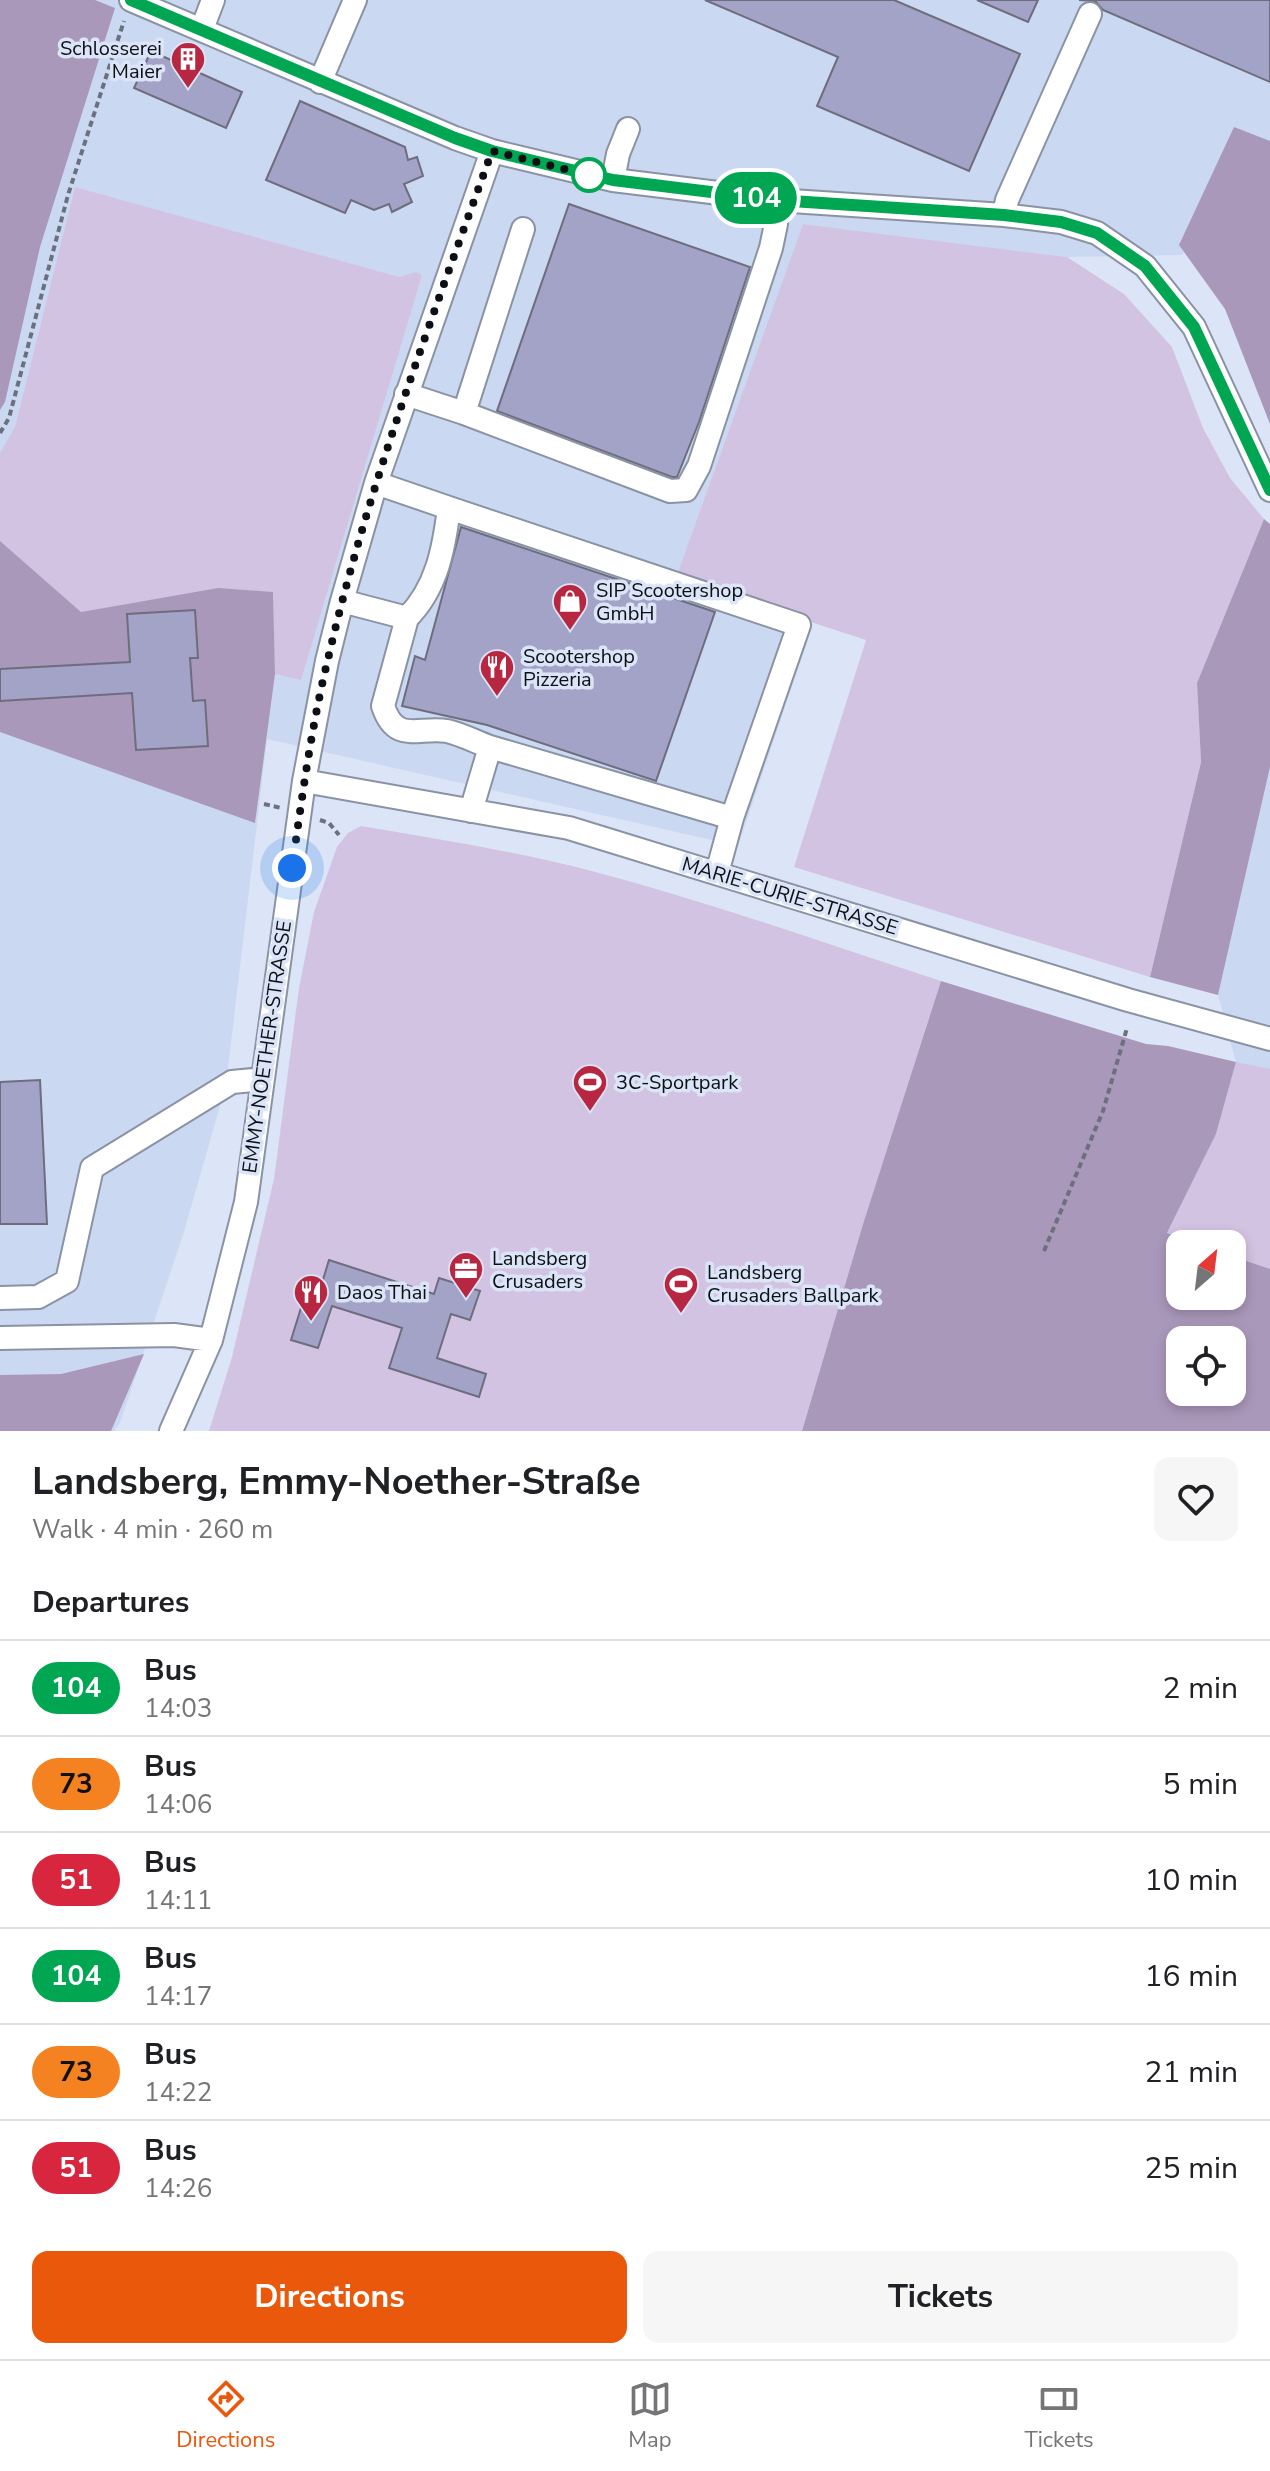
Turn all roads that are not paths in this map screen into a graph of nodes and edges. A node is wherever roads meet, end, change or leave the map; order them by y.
1 (213, 0) edge
2 (355, 0) edge
3 (129, 8) edge
4 (1090, 14) dead end
5 (202, 29) junction
6 (320, 82) junction
7 (628, 129) dead end
8 (492, 151) junction
9 (613, 180) junction
10 (776, 200) junction
11 (1004, 215) junction
12 (523, 229) dead end
13 (406, 394) junction
14 (464, 413) junction
15 (376, 483) junction
16 (1270, 490) edge
17 (449, 508) junction
18 (342, 601) junction
19 (407, 618) junction
20 (490, 747) junction
21 (304, 781) junction
22 (471, 811) junction
23 (732, 818) junction
24 (717, 873) junction
25 (1270, 1039) edge
26 (263, 1079) junction
27 (0, 1298) edge
28 (0, 1338) edge
29 (211, 1340) junction
30 (171, 1431) edge

1 - 5 street
2 - 6 street
3 - 5 street
4 - 11 street
5 - 6 street
6 - 8 street
7 - 9 street
8 - 9 street
8 - 13 street, EMMY-NOETHER-STRASSE
9 - 10 street
10 - 11 street
10 - 14 street
11 - 16 street
12 - 14 street
13 - 14 street
13 - 15 street, EMMY-NOETHER-STRASSE
15 - 17 street
15 - 18 street, EMMY-NOETHER-STRASSE
17 - 19 street
17 - 23 street
18 - 19 street
18 - 21 street, EMMY-NOETHER-STRASSE
19 - 20 street
20 - 22 street
20 - 23 street
21 - 22 street, MARIE-CURIE-STRASSE
21 - 26 street, EMMY-NOETHER-STRASSE
22 - 24 street, MARIE-CURIE-STRASSE
23 - 24 street
24 - 25 street, MARIE-CURIE-STRASSE
26 - 27 street
26 - 29 street, EMMY-NOETHER-STRASSE
28 - 29 street
29 - 30 street, EMMY-NOETHER-STRASSE

